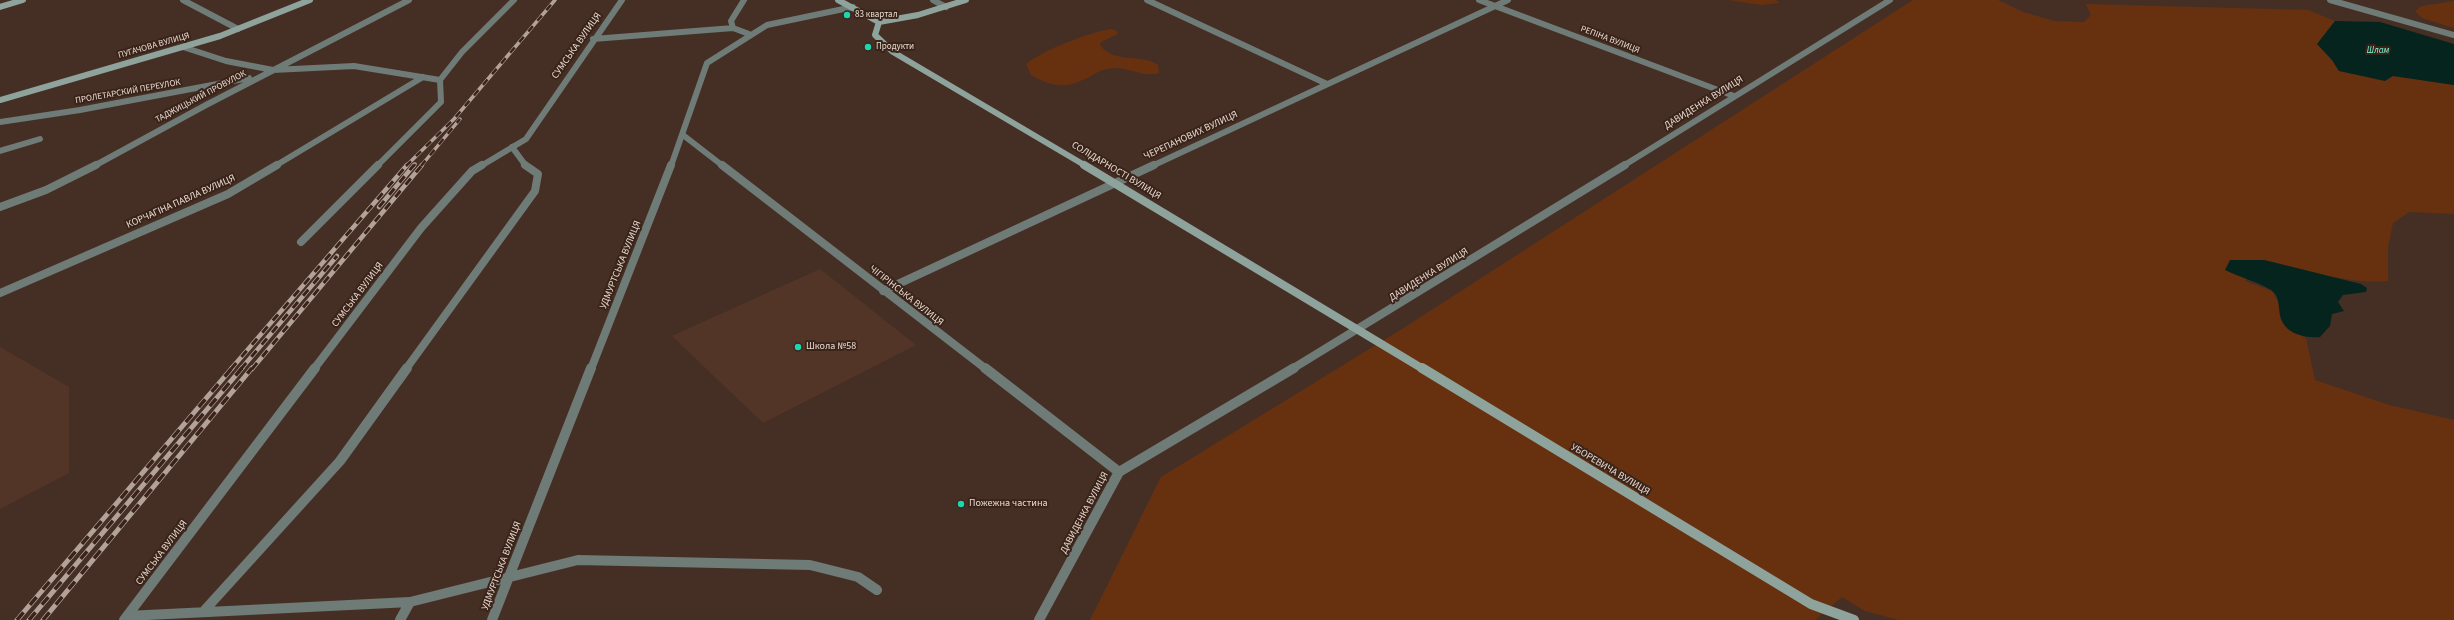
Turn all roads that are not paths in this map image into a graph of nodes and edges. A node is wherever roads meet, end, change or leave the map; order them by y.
1 (23, 0) edge
2 (183, 0) edge
3 (310, 0) edge
4 (409, 0) edge
5 (514, 0) edge
6 (622, 0) edge
7 (744, 0) edge
8 (838, 0) edge
9 (933, 0) edge
10 (966, 0) edge
11 (1147, 0) edge
12 (1479, 0) edge
13 (1508, 0) edge
14 (1890, 0) edge
15 (2330, 0) edge
16 (1495, 6) junction
17 (0, 7) edge
18 (853, 7) junction
19 (946, 7) junction
20 (879, 22) junction
21 (733, 28) junction
22 (238, 29) junction
23 (749, 34) junction
24 (2454, 35) edge
25 (593, 39) junction
26 (183, 47) junction
27 (273, 70) junction
28 (258, 76) junction
29 (423, 77) junction
30 (440, 80) junction
31 (1327, 84) junction
32 (1734, 96) junction
33 (0, 100) edge
34 (0, 122) edge
35 (683, 135) junction
36 (40, 139) dead end
37 (512, 148) junction
38 (0, 151) edge
39 (1116, 182) junction
40 (0, 207) edge
41 (301, 242) dead end
42 (883, 291) junction
43 (0, 293) edge
44 (1359, 330) junction
45 (1119, 472) junction
46 (509, 576) junction
47 (877, 590) dead end
48 (410, 602) junction
49 (203, 612) junction
50 (126, 618) edge
51 (400, 620) edge
52 (492, 620) edge
53 (1039, 620) edge
54 (1854, 620) edge

1 - 17 street
2 - 22 street
3 - 22 street, ПУГАЧОВА ВУЛИЦЯ
4 - 27 street, ТАДЖИЦЬКИЙ ПРОВУЛОК
5 - 30 street
6 - 25 street, СУМСЬКА ВУЛИЦЯ
7 - 21 street
8 - 18 street
9 - 19 street
10 - 19 street
11 - 31 street
12 - 16 street, РЕПIНА ВУЛИЦЯ
13 - 16 street, ЧЕРЕПАНОВИХ ВУЛИЦЯ
14 - 32 street, ДАВИДЕНКА ВУЛИЦЯ
15 - 24 street
16 - 31 street, ЧЕРЕПАНОВИХ ВУЛИЦЯ
16 - 32 street, РЕПIНА ВУЛИЦЯ
18 - 20 street
18 - 23 street, УДМУРТСЬКА ВУЛИЦЯ
19 - 20 street
20 - 39 street, СОЛІДАРНОСТІ ВУЛИЦЯ
21 - 23 street
21 - 25 street
22 - 26 street, ПУГАЧОВА ВУЛИЦЯ
23 - 35 street, УДМУРТСЬКА ВУЛИЦЯ
25 - 37 street, СУМСЬКА ВУЛИЦЯ
26 - 27 street
26 - 33 street, ПУГАЧОВА ВУЛИЦЯ
27 - 28 street, ТАДЖИЦЬКИЙ ПРОВУЛОК
27 - 29 street
28 - 34 street, ПРОЛЕТАРСКИЙ ПЕРЕУЛОК
28 - 40 street, ТАДЖИЦЬКИЙ ПРОВУЛОК
29 - 30 street
29 - 43 street, КОРЧАГІНА ПАВЛА ВУЛИЦЯ
30 - 41 street
31 - 39 street, ЧЕРЕПАНОВИХ ВУЛИЦЯ
32 - 44 street, ДАВИДЕНКА ВУЛИЦЯ
35 - 42 street, ЧIГIРIНСЬКА ВУЛИЦЯ
35 - 46 street, УДМУРТСЬКА ВУЛИЦЯ
36 - 38 street
37 - 49 street
37 - 50 street, СУМСЬКА ВУЛИЦЯ
39 - 42 street, ЧЕРЕПАНОВИХ ВУЛИЦЯ
39 - 44 street, СОЛІДАРНОСТІ ВУЛИЦЯ
42 - 45 street, ЧIГIРIНСЬКА ВУЛИЦЯ
44 - 45 street, ДАВИДЕНКА ВУЛИЦЯ
44 - 54 street, УБОРЕВИЧА ВУЛИЦЯ
45 - 53 street, ДАВИДЕНКА ВУЛИЦЯ
46 - 47 street
46 - 48 street
46 - 52 street, УДМУРТСЬКА ВУЛИЦЯ
48 - 49 street
48 - 51 street
49 - 50 street

